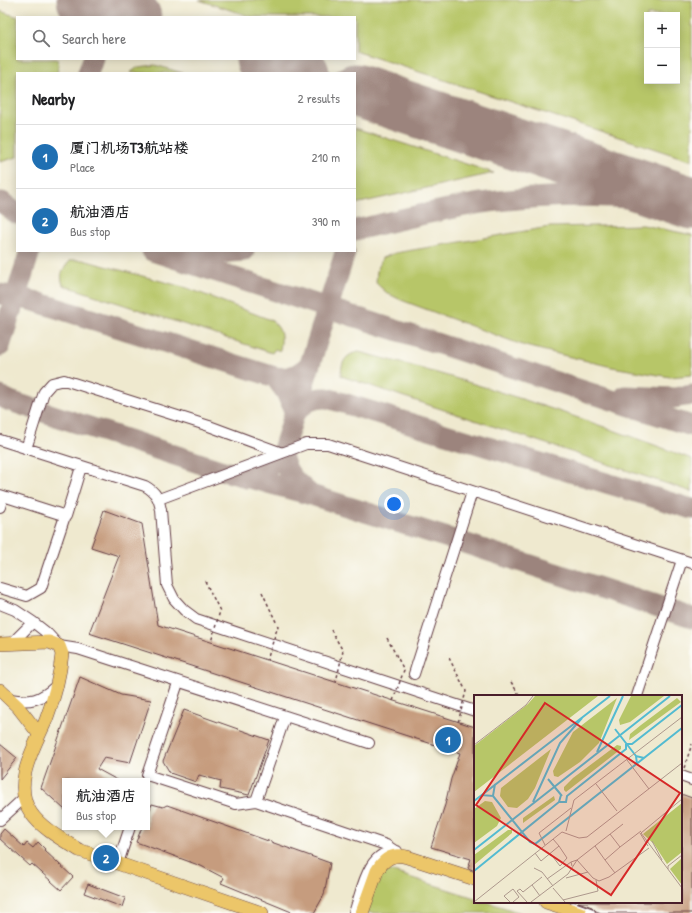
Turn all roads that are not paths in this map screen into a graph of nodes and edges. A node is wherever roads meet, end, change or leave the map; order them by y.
1 (0, 440) edge
2 (26, 449) junction
3 (282, 453) junction
4 (81, 467) junction
5 (472, 492) junction
6 (2, 495) edge
7 (159, 499) junction
8 (0, 508) edge
9 (65, 516) junction
10 (682, 560) junction
11 (692, 563) edge
12 (0, 588) edge
13 (0, 604) edge
14 (33, 622) junction
15 (5, 644) edge
16 (59, 646) junction
17 (414, 674) dead end
18 (178, 683) junction
19 (56, 686) junction
20 (0, 690) edge
21 (637, 695) edge
22 (10, 699) junction
23 (474, 711) edge
24 (285, 717) junction
25 (39, 734) junction
26 (369, 743) dead end
27 (682, 774) edge
28 (146, 778) edge
29 (150, 779) edge
30 (692, 780) edge
31 (24, 798) junction
32 (256, 801) junction
33 (0, 820) edge
34 (129, 830) edge
35 (395, 851) junction
36 (118, 863) junction
37 (474, 877) edge
38 (474, 877) edge
39 (549, 903) edge
40 (559, 903) edge
41 (262, 913) edge
42 (354, 913) edge
43 (362, 913) edge
44 (580, 913) edge
45 (590, 913) edge

1 - 2 street
2 - 3 street
2 - 4 street
3 - 5 street
3 - 7 street
4 - 7 street
4 - 9 street
5 - 10 street
5 - 17 street
6 - 8 street
6 - 9 street
7 - 23 street
9 - 12 street
10 - 11 street
10 - 21 street
13 - 14 street
14 - 15 street
14 - 16 street
15 - 16 main road
16 - 18 street
16 - 19 main road
18 - 24 street
18 - 28 street
19 - 22 street
19 - 25 main road
20 - 22 main road
22 - 25 main road
24 - 26 street
24 - 32 street
25 - 31 main road
27 - 30 street
29 - 32 street
31 - 33 street
31 - 36 main road
32 - 35 street
34 - 36 street
35 - 37 street
35 - 42 street
36 - 41 main road
38 - 43 main road
39 - 44 main road
40 - 45 street

